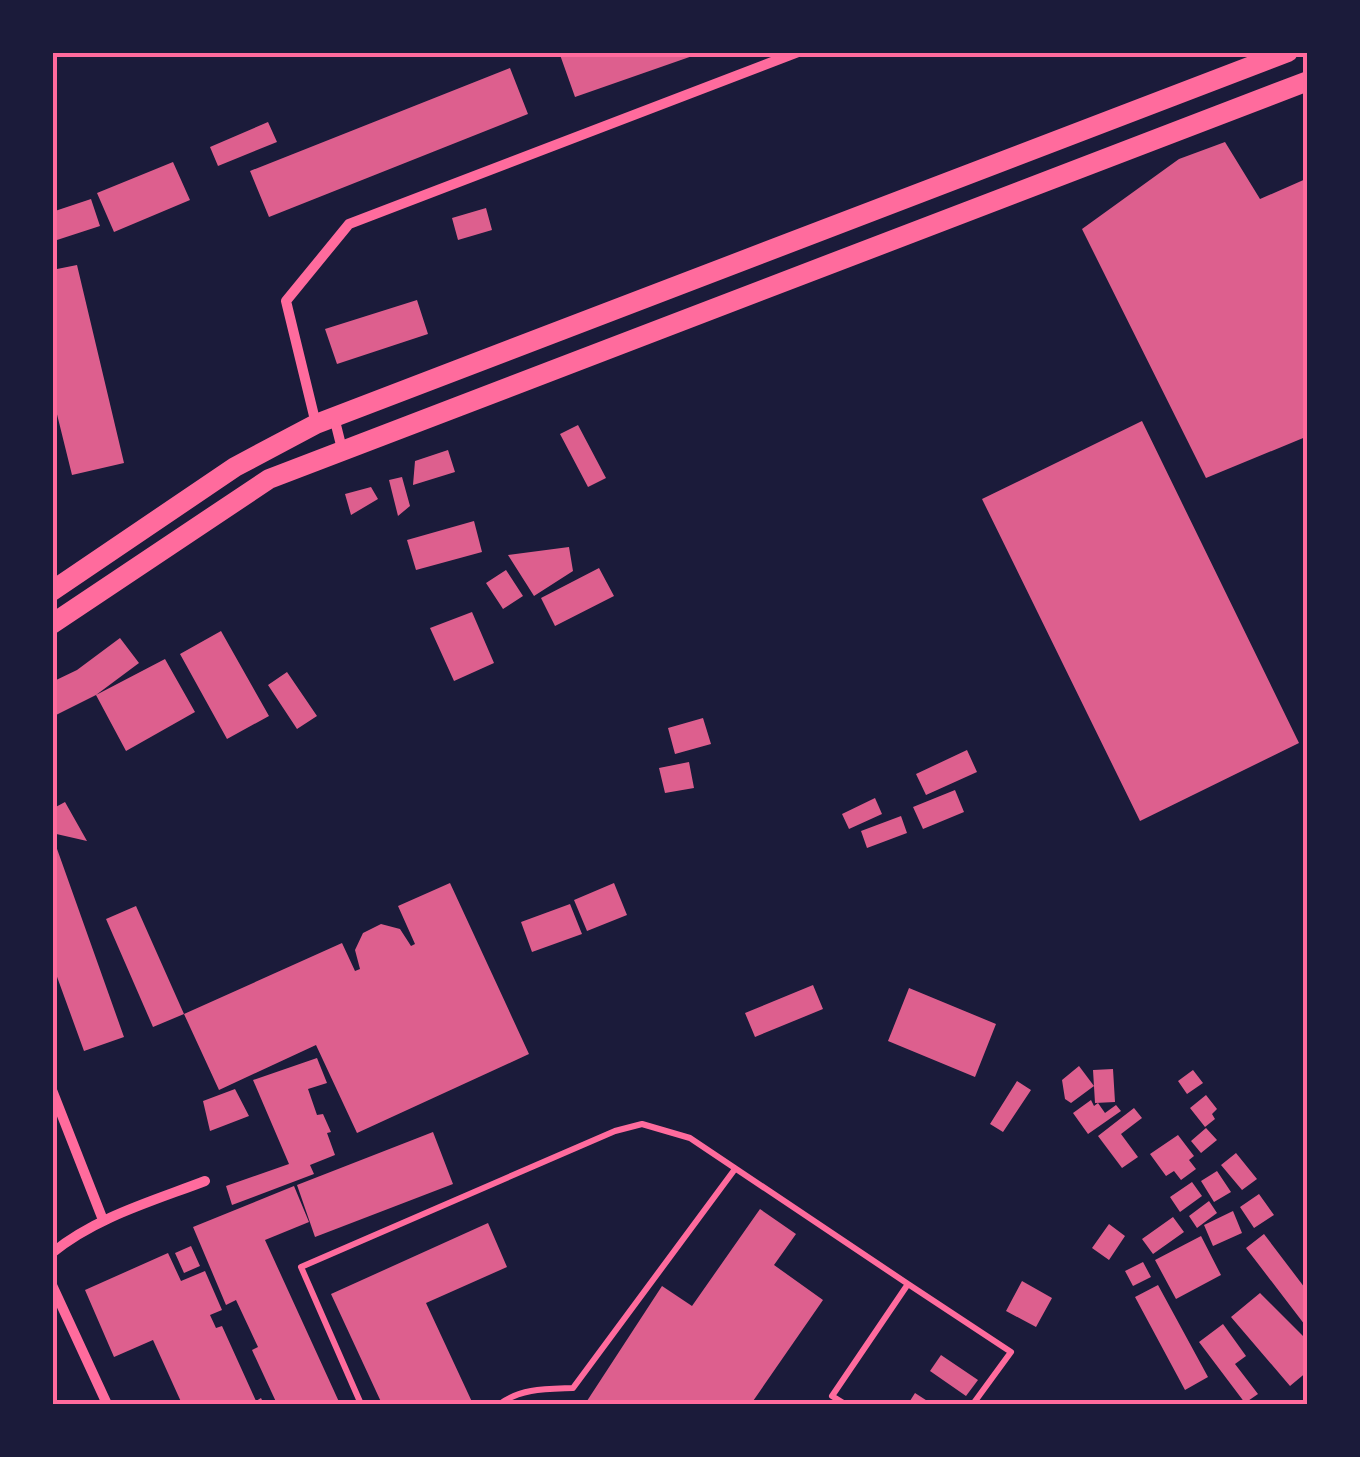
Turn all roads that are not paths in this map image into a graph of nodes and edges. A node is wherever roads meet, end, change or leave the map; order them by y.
1 (798, 52) edge
2 (1288, 52) edge
3 (1308, 81) edge
4 (325, 420) junction
5 (342, 449) junction
6 (52, 592) edge
7 (52, 624) edge
8 (52, 1090) edge
9 (735, 1168) junction
10 (205, 1181) dead end
11 (103, 1220) junction
12 (52, 1253) edge
13 (908, 1284) junction
14 (52, 1285) edge
15 (832, 1396) junction
16 (107, 1404) edge
17 (361, 1404) edge
18 (500, 1404) edge
19 (826, 1404) edge
20 (845, 1404) edge
21 (973, 1404) edge

1 - 4 street
2 - 4 main road
3 - 5 main road
4 - 5 street
4 - 6 main road
5 - 7 main road
8 - 11 street
9 - 13 lane
9 - 17 lane
9 - 18 lane
10 - 11 street
11 - 12 street
13 - 15 lane
13 - 21 lane
14 - 16 street
15 - 19 lane
15 - 20 lane

